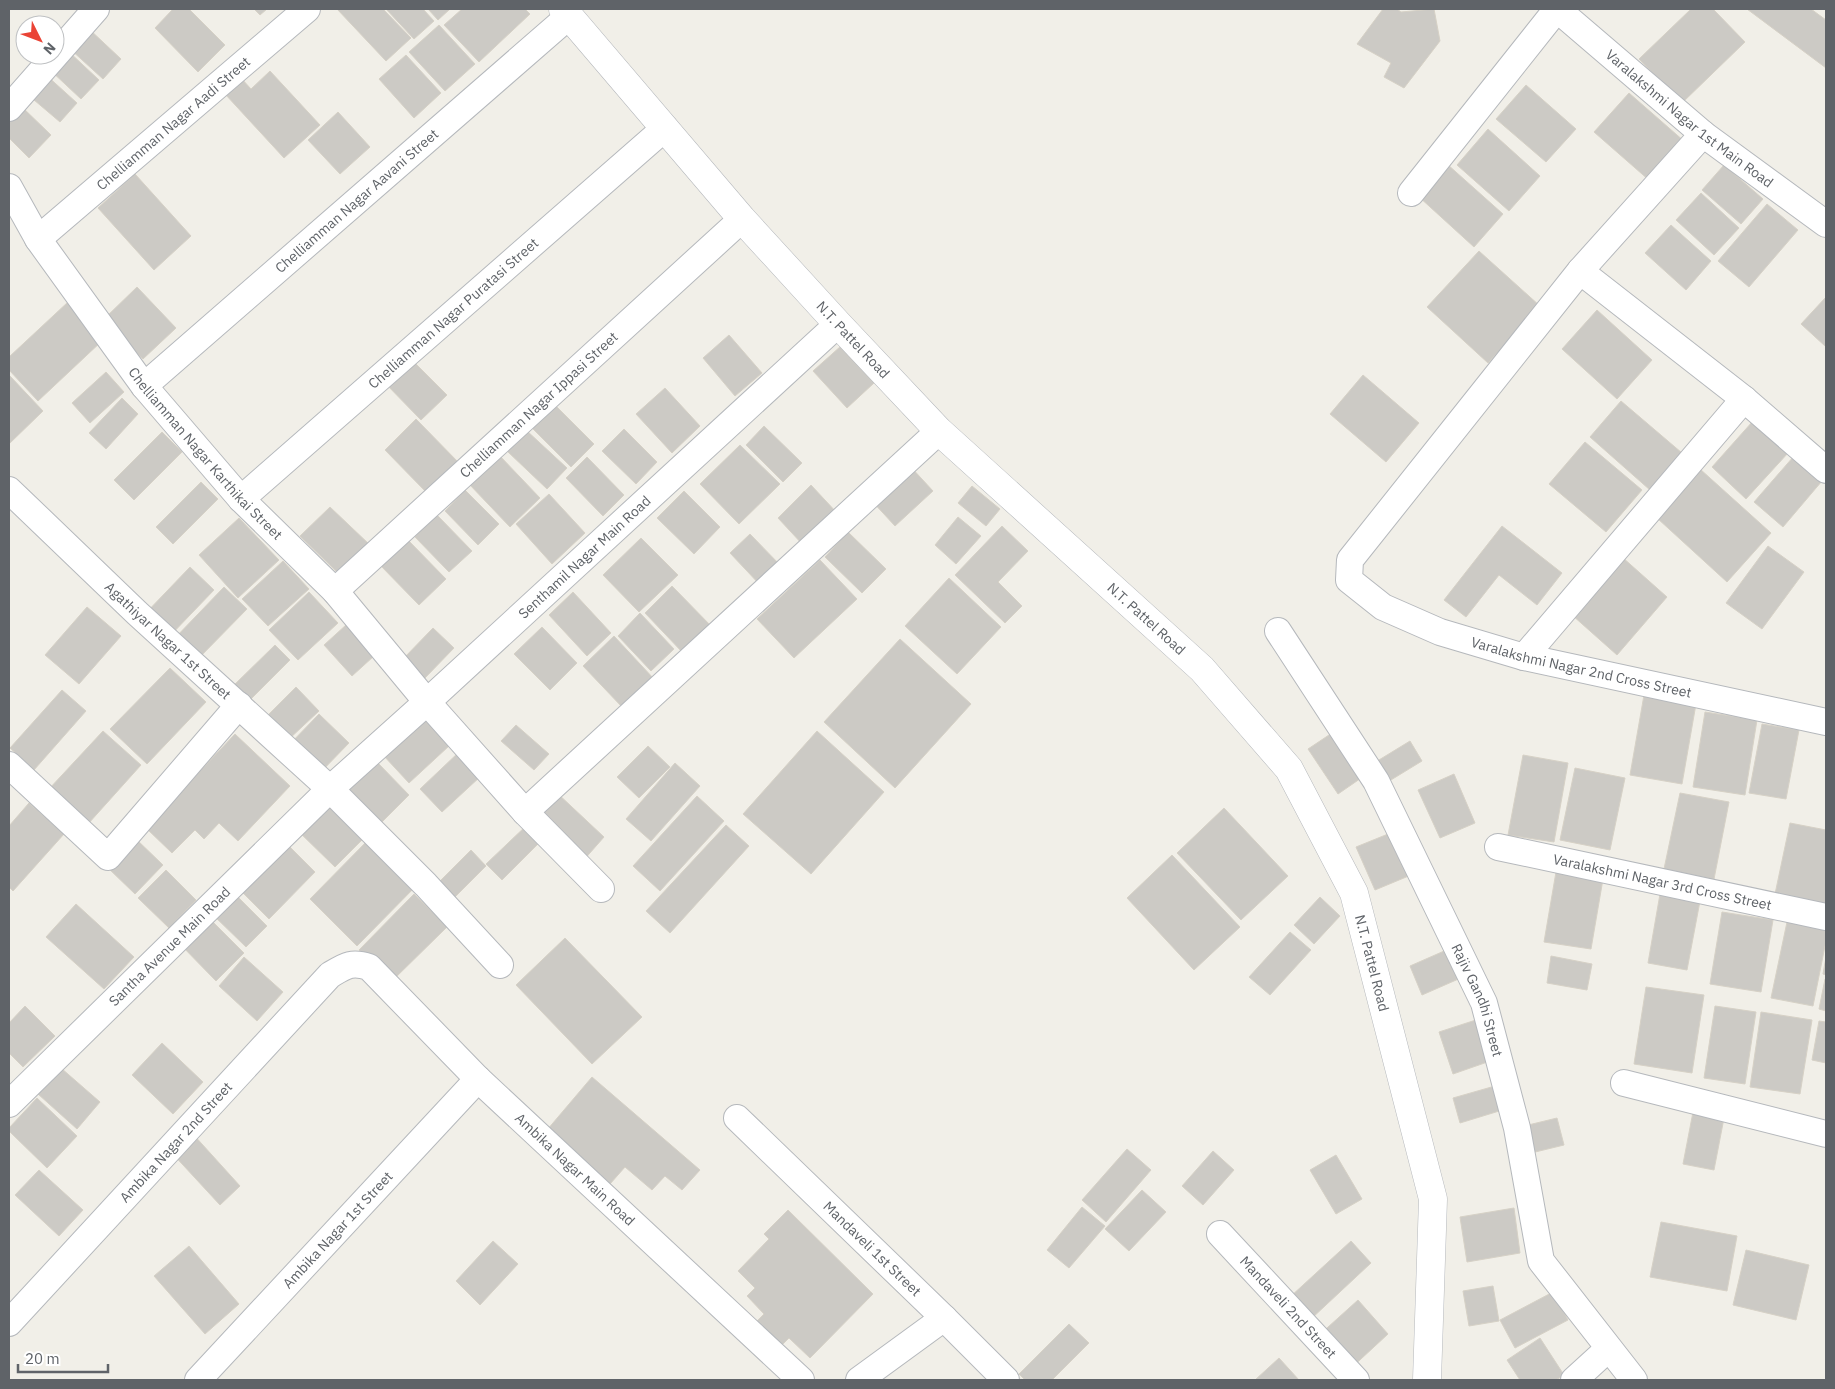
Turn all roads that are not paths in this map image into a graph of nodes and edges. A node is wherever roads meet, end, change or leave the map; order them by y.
1 (307, 9) edge
2 (1557, 9) edge
3 (92, 10) edge
4 (566, 12) edge
5 (9, 108) edge
6 (665, 128) junction
7 (1703, 134) junction
8 (9, 187) edge
9 (1412, 193) dead end
10 (742, 219) junction
11 (1826, 224) edge
12 (38, 239) junction
13 (1580, 271) junction
14 (838, 324) junction
15 (144, 386) junction
16 (1744, 399) junction
17 (939, 431) junction
18 (1826, 470) edge
19 (9, 490) edge
20 (241, 499) junction
21 (335, 591) junction
22 (1278, 631) dead end
23 (1524, 657) junction
24 (427, 702) junction
25 (238, 705) junction
26 (1826, 722) edge
27 (9, 765) edge
28 (330, 789) junction
29 (525, 812) junction
30 (1498, 847) dead end
31 (601, 889) dead end
32 (1826, 917) edge
33 (347, 964) joint
34 (500, 965) dead end
35 (478, 1079) junction
36 (1624, 1084) dead end
37 (9, 1104) edge
38 (737, 1118) dead end
39 (1826, 1134) edge
40 (1220, 1234) dead end
41 (944, 1318) junction
42 (9, 1323) edge
43 (1608, 1349) junction
44 (198, 1380) edge
45 (801, 1380) edge
46 (859, 1380) edge
47 (1006, 1380) edge
48 (1356, 1380) edge
49 (1427, 1380) edge
50 (1574, 1380) edge
51 (1634, 1380) edge

1 - 12 street, Chelliamman Nagar Aadi Street
2 - 7 street, Varalakshmi Nagar 1st Main Road
2 - 9 street
3 - 5 street
4 - 6 street, N.T. Pattel Road
4 - 15 street, Chelliamman Nagar Aavani Street
6 - 10 street, N.T. Pattel Road
6 - 20 street, Chelliamman Nagar Puratasi Street
7 - 11 street, Varalakshmi Nagar 1st Main Road
7 - 13 street
8 - 12 street, Chelliamman Nagar Karthikai Street
10 - 14 street, N.T. Pattel Road
10 - 21 street, Chelliamman Nagar Ippasi Street
12 - 15 street, Chelliamman Nagar Karthikai Street
13 - 16 street
13 - 23 street, Varalakshmi Nagar 2nd Cross Street
14 - 17 street, N.T. Pattel Road
14 - 24 street, Senthamil Nagar Main Road
15 - 20 street, Chelliamman Nagar Karthikai Street
16 - 18 street
16 - 23 street
17 - 29 street
17 - 49 street, N.T. Pattel Road
19 - 25 street, Agathiyar Nagar 1st Street
20 - 21 street, Chelliamman Nagar Karthikai Street
21 - 24 street, Chelliamman Nagar Karthikai Street
22 - 43 street, Rajiv Gandhi Street
23 - 26 street, Varalakshmi Nagar 2nd Cross Street
24 - 28 street, Senthamil Nagar Main Road
24 - 29 street, Chelliamman Nagar Karthikai Street
25 - 27 street
25 - 28 street, Agathiyar Nagar 1st Street
28 - 34 street, Agathiyar Nagar 1st Street
28 - 37 street, Santha Avenue Main Road
29 - 31 street, Chelliamman Nagar Karthikai Street
30 - 32 street, Varalakshmi Nagar 3rd Cross Street
33 - 35 street, Ambika Nagar Main Road
33 - 42 street, Ambika Nagar 2nd Street
35 - 44 street, Ambika Nagar 1st Street
35 - 45 street, Ambika Nagar Main Road
36 - 39 street
38 - 41 street, Mandaveli 1st Street
40 - 48 street, Mandaveli 2nd Street
41 - 46 street
41 - 47 street, Mandaveli 1st Street
43 - 50 street
43 - 51 street, Rajiv Gandhi Street

